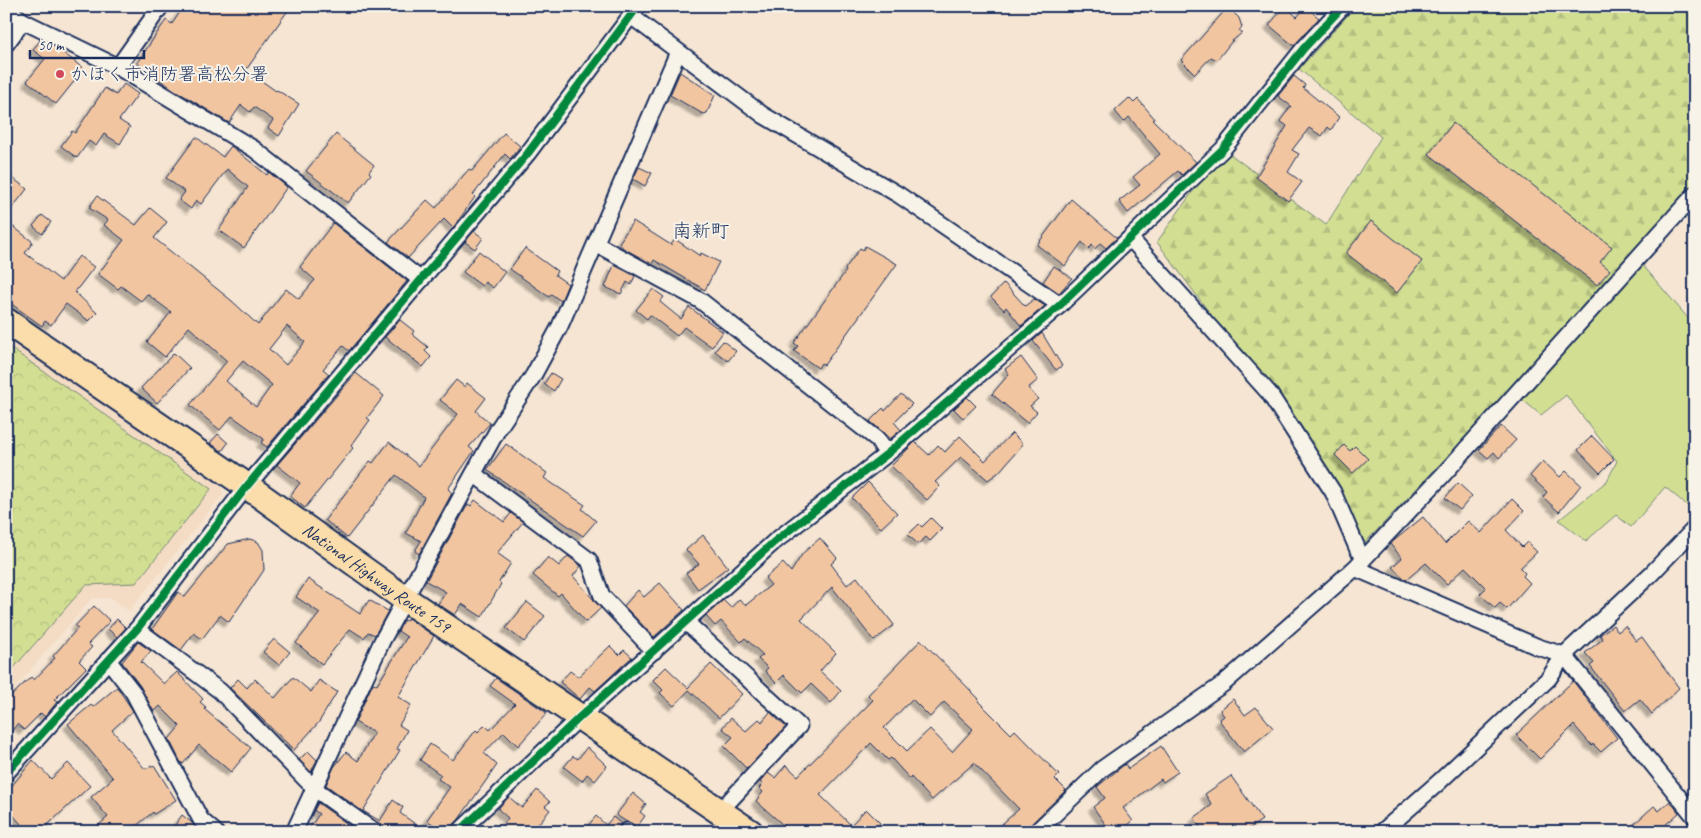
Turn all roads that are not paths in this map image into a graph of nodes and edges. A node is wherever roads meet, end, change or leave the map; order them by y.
1 (161, 6) edge
2 (1343, 6) edge
3 (6, 8) edge
4 (634, 11) edge
5 (23, 21) junction
6 (6, 44) edge
7 (678, 52) junction
8 (118, 67) junction
9 (1695, 194) edge
10 (1130, 238) junction
11 (596, 244) junction
12 (421, 280) junction
13 (1060, 305) junction
14 (6, 321) edge
15 (887, 454) junction
16 (474, 475) junction
17 (247, 486) junction
18 (1695, 528) edge
19 (1358, 550) dead end
20 (1356, 568) junction
21 (405, 599) junction
22 (686, 622) junction
23 (136, 629) junction
24 (654, 651) junction
25 (1564, 655) junction
26 (108, 660) junction
27 (582, 716) junction
28 (6, 774) edge
29 (314, 789) junction
30 (720, 811) junction
31 (1695, 817) edge
32 (215, 832) edge
33 (294, 832) edge
34 (375, 832) edge
35 (459, 832) edge
36 (750, 832) edge
37 (1036, 832) edge
38 (1382, 832) edge

1 - 8 street
2 - 10 street
3 - 5 street
4 - 7 street
4 - 12 street
5 - 6 street
5 - 8 street
7 - 11 street
7 - 13 street
8 - 12 street
9 - 20 street
10 - 13 street
10 - 19 street
11 - 15 street
11 - 16 street
12 - 17 street
13 - 15 street
14 - 17 highway, National Highway Route 159
15 - 22 street
16 - 21 street
16 - 24 street
17 - 21 highway, National Highway Route 159
17 - 23 street
18 - 25 street
20 - 25 street
20 - 37 street
21 - 27 highway, National Highway Route 159
21 - 29 street
22 - 24 street
22 - 30 street
23 - 26 street
23 - 29 street
24 - 27 street
25 - 31 street
25 - 38 street
26 - 28 street
26 - 32 street
27 - 30 highway, National Highway Route 159
27 - 35 street
29 - 33 street
29 - 34 street
30 - 36 highway, National Highway Route 159

